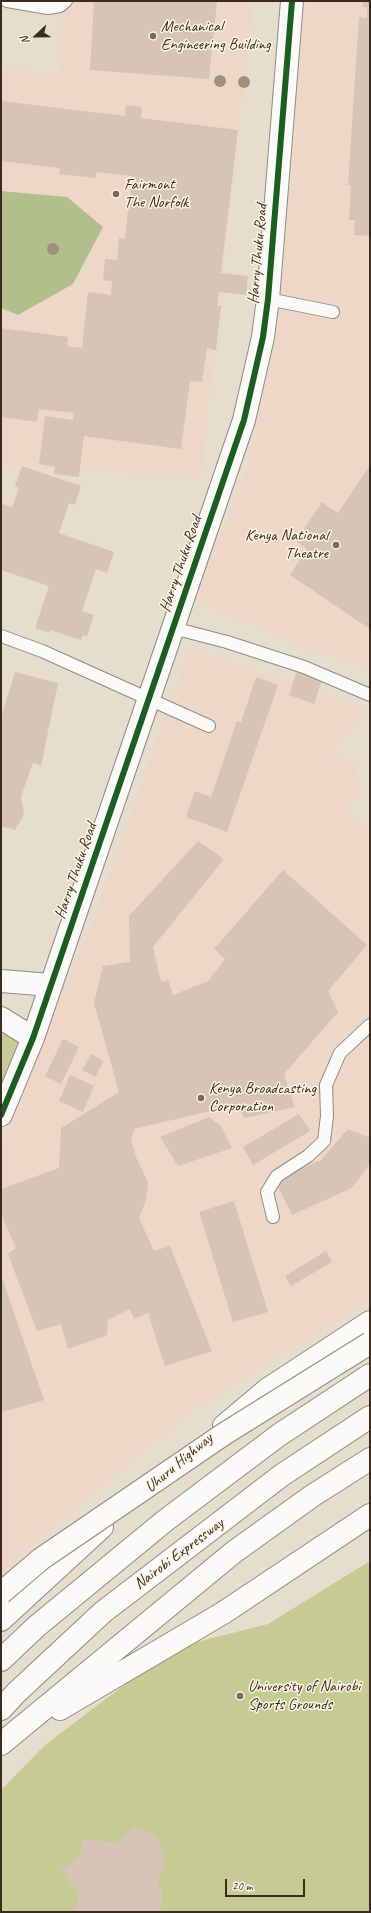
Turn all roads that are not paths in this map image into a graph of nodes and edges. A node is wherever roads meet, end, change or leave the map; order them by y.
1 (7, 1) edge
2 (66, 1) edge
3 (292, 1) edge
4 (268, 299) junction
5 (333, 312) dead end
6 (173, 628) junction
7 (1, 636) edge
8 (370, 695) edge
9 (148, 700) junction
10 (209, 726) dead end
11 (1, 981) edge
12 (51, 985) junction
13 (1, 1018) edge
14 (370, 1025) edge
15 (33, 1038) junction
16 (1, 1115) edge
17 (273, 1217) dead end
18 (370, 1322) edge
19 (370, 1343) edge
20 (370, 1375) edge
21 (370, 1417) edge
22 (370, 1460) edge
23 (370, 1515) edge
24 (1, 1593) edge
25 (1, 1620) edge
26 (1, 1660) edge
27 (1, 1709) edge
28 (1, 1745) edge

1 - 2 lane
3 - 4 main road, Harry Thuku Road
4 - 5 lane
4 - 6 main road, Harry Thuku Road
6 - 8 lane
6 - 9 main road, Harry Thuku Road
7 - 9 lane
9 - 10 lane
9 - 12 main road, Harry Thuku Road
11 - 12 main road
12 - 15 main road, Harry Thuku Road
13 - 15 main road
14 - 17 lane
15 - 16 main road, Harry Thuku Road
18 - 25 main road, Uhuru Highway
19 - 24 main road, bridge
20 - 26 main road, Nairobi Expressway
21 - 27 main road, Nairobi Expressway
22 - 28 main road
23 - 28 main road

